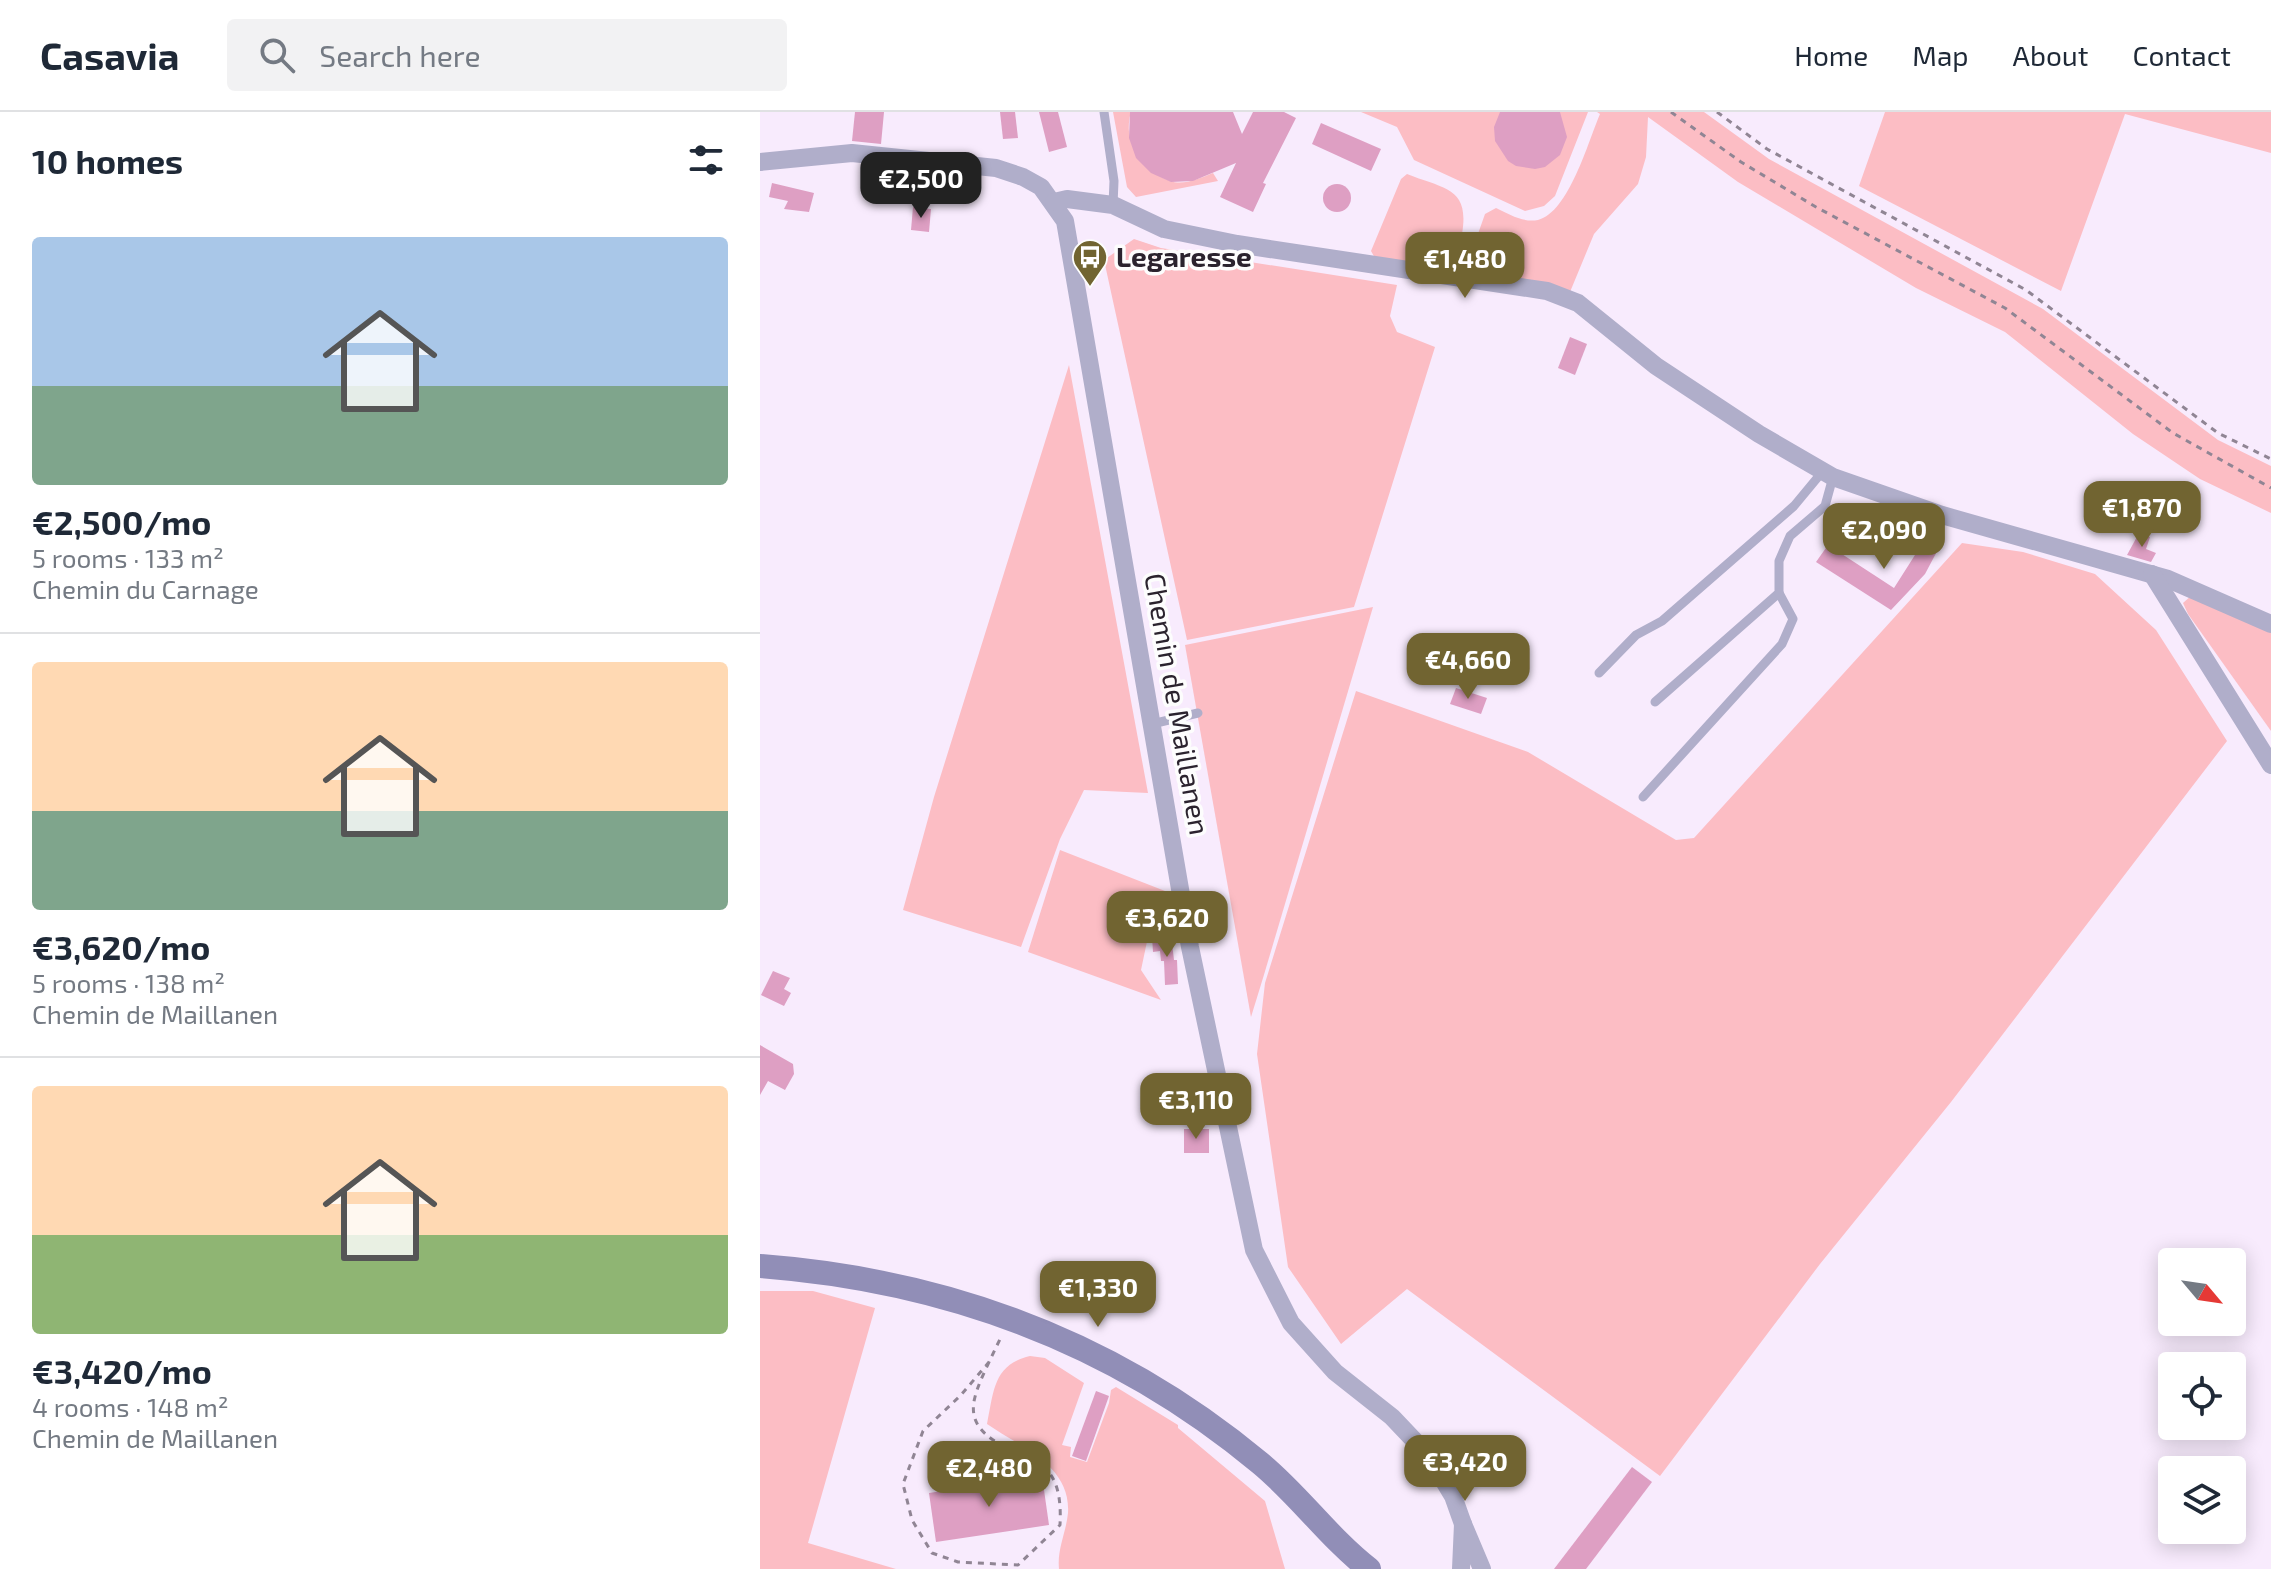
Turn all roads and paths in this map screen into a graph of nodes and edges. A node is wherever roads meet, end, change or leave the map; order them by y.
1 (1104, 112) edge
2 (1671, 112) edge
3 (1717, 112) edge
4 (760, 162) edge
5 (1054, 202) junction
6 (1113, 205) junction
7 (2271, 459) edge
8 (1828, 474) junction
9 (2271, 488) edge
10 (2152, 574) junction
11 (1779, 593) junction
12 (2271, 624) edge
13 (1599, 673) dead end
14 (1655, 702) dead end
15 (1198, 713) dead end
16 (1152, 724) junction
17 (2271, 765) edge
18 (1643, 797) dead end
19 (760, 1266) edge
20 (1010, 1317) junction
21 (989, 1362) junction
22 (1463, 1524) junction
23 (1362, 1565) edge
24 (1461, 1569) edge
25 (1482, 1569) edge

1 - 6 lane
2 - 9 path
3 - 7 path
4 - 5 street
5 - 6 street
5 - 16 street, Chemin de Maillanen
6 - 8 street
8 - 10 street
8 - 11 lane
8 - 13 lane
10 - 12 street
10 - 17 street
11 - 14 lane
11 - 18 lane
15 - 16 lane
16 - 22 street, Chemin de Maillanen
19 - 20 main road
20 - 21 path
20 - 23 main road
21 - 21 path
22 - 24 street
22 - 25 street, Chemin de Maillanen

